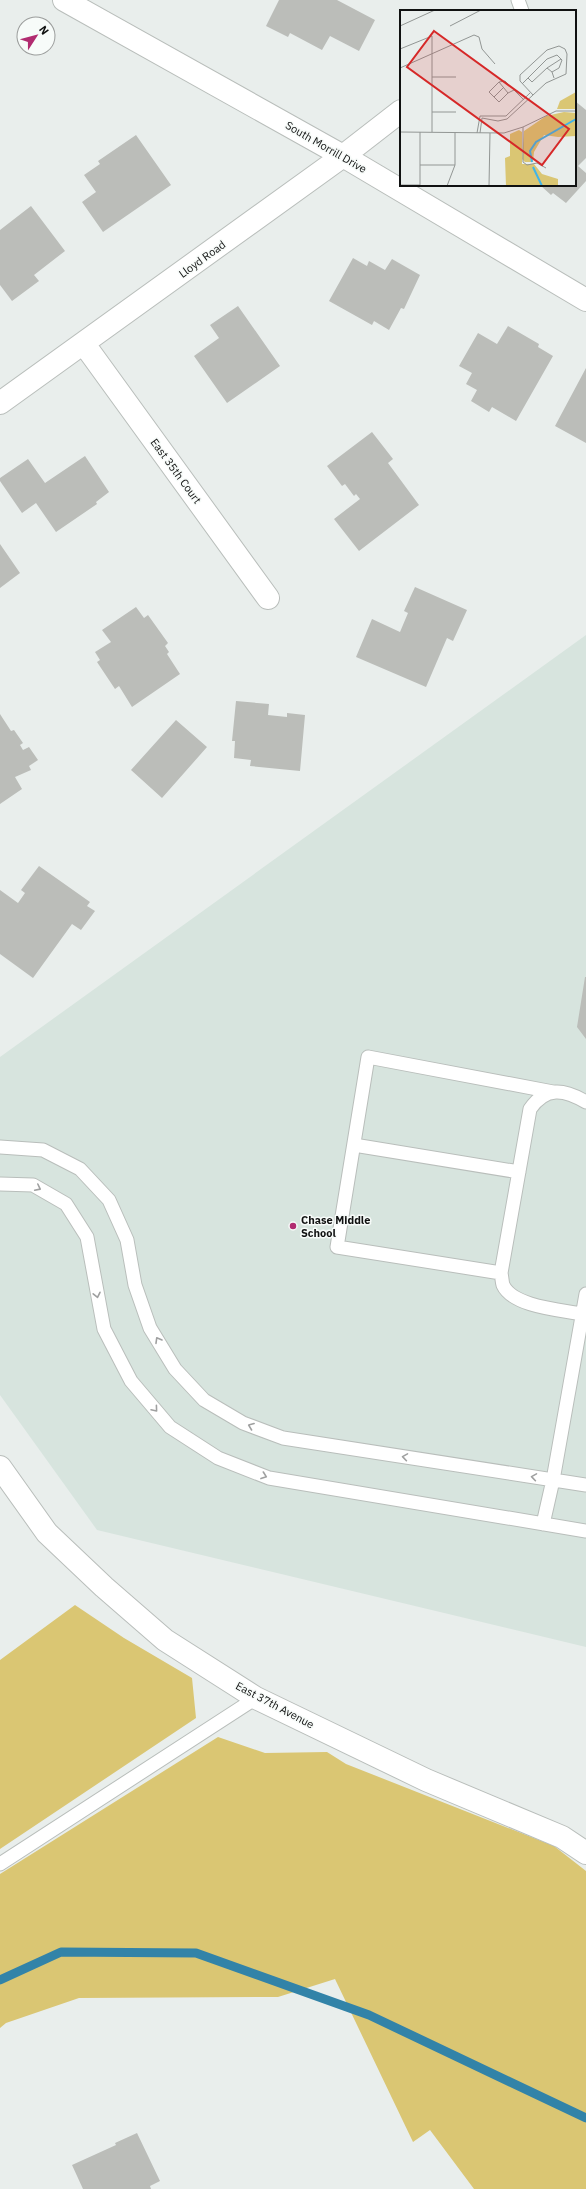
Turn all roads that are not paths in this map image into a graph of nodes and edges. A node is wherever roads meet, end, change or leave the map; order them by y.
1 (64, 0) edge
2 (518, 0) edge
3 (522, 10) edge
4 (400, 112) edge
5 (343, 156) junction
6 (586, 300) edge
7 (84, 344) junction
8 (0, 403) edge
9 (268, 598) dead end
10 (553, 1092) junction
11 (586, 1102) edge
12 (354, 1145) junction
13 (0, 1147) edge
14 (519, 1172) junction
15 (0, 1184) edge
16 (501, 1273) junction
17 (586, 1294) edge
18 (582, 1314) junction
19 (0, 1467) edge
20 (553, 1480) junction
21 (586, 1486) edge
22 (543, 1524) junction
23 (586, 1531) edge
24 (256, 1698) junction
25 (586, 1853) edge
26 (0, 1864) edge

1 - 5 street, South Morrill Drive
2 - 3 lane
4 - 5 street, Lloyd Road
5 - 6 street, South Morrill Drive
5 - 7 street, Lloyd Road
7 - 8 street, Lloyd Road
7 - 9 street, East 35th Court
10 - 11 lane
10 - 12 lane
10 - 14 lane
12 - 14 lane
12 - 16 lane
20 -> 13 lane
14 - 16 lane
15 -> 22 lane
16 - 18 lane
17 - 18 lane
18 - 20 lane
19 - 24 street, East 37th Avenue
20 - 21 lane
20 - 22 lane
22 - 23 lane
24 - 25 street, East 37th Avenue
24 - 26 lane

